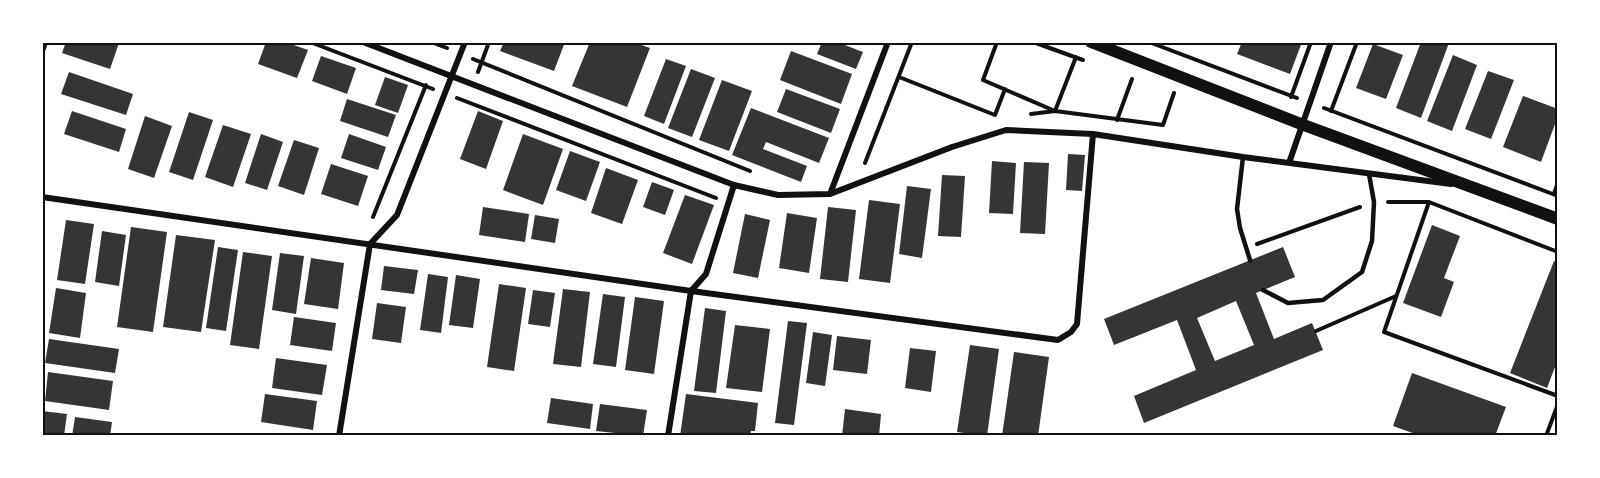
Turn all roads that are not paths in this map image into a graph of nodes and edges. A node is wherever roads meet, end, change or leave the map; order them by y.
1 (45, 42) edge
2 (363, 42) edge
3 (465, 42) edge
4 (888, 42) edge
5 (1091, 42) edge
6 (1331, 42) edge
7 (42, 51) edge
8 (451, 77) junction
9 (1301, 124) junction
10 (1093, 134) junction
11 (1243, 157) junction
12 (1289, 163) junction
13 (1369, 174) junction
14 (734, 185) junction
15 (1473, 187) junction
16 (830, 194) junction
17 (42, 197) edge
18 (1558, 219) edge
19 (370, 244) junction
20 (1250, 260) dead end
21 (1263, 290) dead end
22 (691, 291) junction
23 (339, 436) edge
24 (668, 436) edge

1 - 7 street
2 - 8 street
3 - 8 street
4 - 16 street
5 - 9 main road
6 - 9 street
8 - 14 street
8 - 19 street
9 - 12 street
9 - 15 main road
10 - 11 street
10 - 16 street
10 - 22 street
11 - 12 street
11 - 20 lane
12 - 13 street
13 - 15 street
13 - 21 lane
14 - 16 street
14 - 22 street
15 - 18 main road
17 - 19 street
19 - 22 street
19 - 23 street
22 - 24 street

